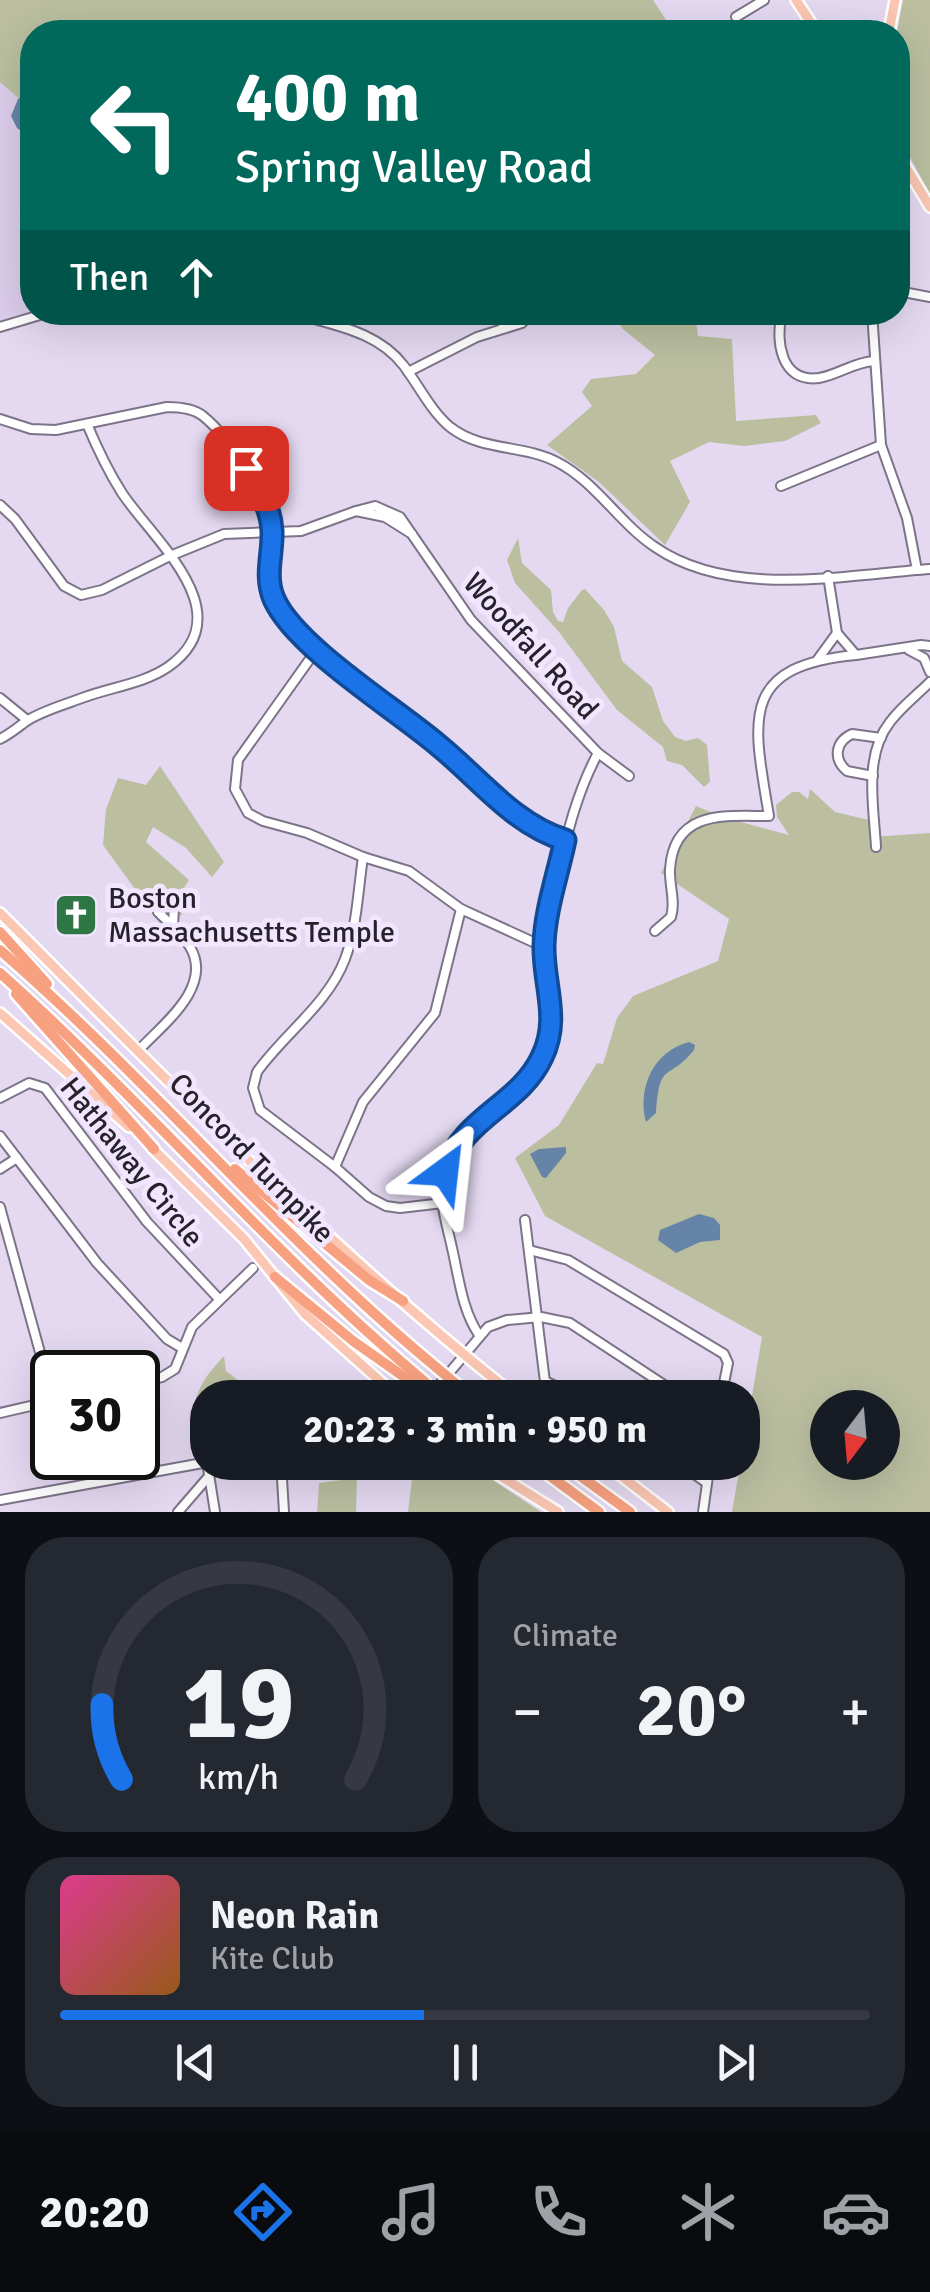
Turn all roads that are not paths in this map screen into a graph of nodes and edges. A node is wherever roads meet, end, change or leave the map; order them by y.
1 (764, 0) edge
2 (736, 17) dead end
3 (910, 174) edge
4 (930, 207) edge
5 (332, 325) edge
6 (505, 325) edge
7 (514, 325) edge
8 (781, 325) edge
9 (873, 325) edge
10 (502, 328) junction
11 (874, 361) junction
12 (408, 372) junction
13 (0, 419) edge
14 (88, 424) junction
15 (881, 445) junction
16 (781, 486) dead end
17 (0, 505) edge
18 (272, 532) junction
19 (170, 556) junction
20 (930, 569) edge
21 (917, 570) junction
22 (828, 576) junction
23 (837, 634) junction
24 (930, 646) edge
25 (317, 648) junction
26 (904, 649) junction
27 (856, 655) junction
28 (818, 658) junction
29 (930, 672) edge
30 (930, 682) edge
31 (0, 698) edge
32 (28, 720) junction
33 (881, 738) junction
34 (0, 739) edge
35 (598, 754) junction
36 (630, 776) dead end
37 (873, 776) junction
38 (565, 840) junction
39 (876, 848) dead end
40 (363, 857) junction
41 (461, 908) junction
42 (0, 914) edge
43 (173, 927) dead end
44 (0, 932) edge
45 (654, 932) dead end
46 (544, 947) junction
47 (0, 950) edge
48 (0, 974) edge
49 (66, 1008) junction
50 (0, 1013) edge
51 (138, 1051) junction
52 (0, 1098) edge
53 (0, 1136) edge
54 (154, 1149) junction
55 (213, 1154) junction
56 (17, 1158) junction
57 (335, 1167) junction
58 (0, 1169) edge
59 (442, 1203) junction
60 (0, 1207) edge
61 (524, 1220) dead end
62 (529, 1250) junction
63 (253, 1268) dead end
64 (275, 1277) junction
65 (219, 1300) junction
66 (404, 1300) junction
67 (538, 1317) junction
68 (479, 1335) junction
69 (182, 1348) junction
70 (39, 1350) edge
71 (464, 1354) junction
72 (160, 1376) edge
73 (379, 1380) edge
74 (411, 1380) edge
75 (415, 1380) edge
76 (434, 1380) edge
77 (451, 1380) edge
78 (496, 1380) edge
79 (547, 1380) edge
80 (657, 1380) edge
81 (723, 1380) edge
82 (30, 1404) edge
83 (0, 1412) edge
84 (190, 1465) edge
85 (206, 1480) edge
86 (211, 1480) edge
87 (282, 1480) edge
88 (505, 1480) edge
89 (555, 1480) edge
90 (586, 1480) edge
91 (626, 1480) edge
92 (703, 1480) edge
93 (707, 1480) edge
94 (707, 1483) junction
95 (0, 1500) edge
96 (552, 1511) edge
97 (178, 1512) edge
98 (215, 1512) edge
99 (284, 1512) edge
100 (599, 1512) edge
101 (630, 1512) edge
102 (668, 1512) edge
103 (704, 1512) edge

1 - 2 street
3 - 4 main road
5 - 12 street
6 - 10 street
7 - 10 street
8 - 11 street
9 - 11 street
10 - 12 street
11 - 15 street
12 - 22 street
13 - 14 street
14 - 18 street
14 - 19 street
15 - 16 street
15 - 21 street
17 - 19 street, Woodfall Road
18 - 19 street, Woodfall Road
18 - 25 street
18 - 35 street, Woodfall Road
19 - 32 street
20 - 21 street
21 - 22 street
22 - 23 street
23 - 27 street
23 - 28 street
24 - 26 street
25 - 38 street
25 - 40 street
26 - 27 street
26 - 29 street
27 - 28 street
28 - 45 street
30 - 33 street
31 - 32 street
32 - 34 street
33 - 37 street
33 - 37 street
35 - 36 street, Woodfall Road
35 - 38 street
37 - 39 street
38 - 46 street
40 - 41 street
40 - 57 street
41 - 46 street
41 - 57 street
42 - 51 main road, Concord Turnpike
43 - 51 street
44 - 49 highway
46 - 59 street
47 - 49 highway, Concord Turnpike
48 - 54 highway
48 - 75 highway, Concord Turnpike
49 - 55 highway, Concord Turnpike
50 - 54 main road, Concord Turnpike
51 - 66 main road, Concord Turnpike
52 - 65 street, Hathaway Circle
53 - 56 street
54 - 64 main road, Concord Turnpike
55 - 66 highway
55 - 77 highway, Concord Turnpike, bridge
56 - 58 street
56 - 69 street
57 - 59 street
59 - 68 street
60 - 70 street
61 - 62 street
62 - 67 street
62 - 81 street
63 - 65 street
64 - 73 main road, Concord Turnpike
64 - 74 highway
65 - 69 street
66 - 71 main road, Concord Turnpike
67 - 68 street
67 - 79 street
67 - 80 street
68 - 71 street
69 - 72 street
71 - 76 street
71 - 78 main road, Concord Turnpike
82 - 83 street
84 - 95 street
85 - 97 street
86 - 98 street
87 - 99 street
88 - 96 main road
89 - 100 highway
90 - 101 highway
91 - 102 main road
92 - 94 street
93 - 94 street
94 - 103 street

